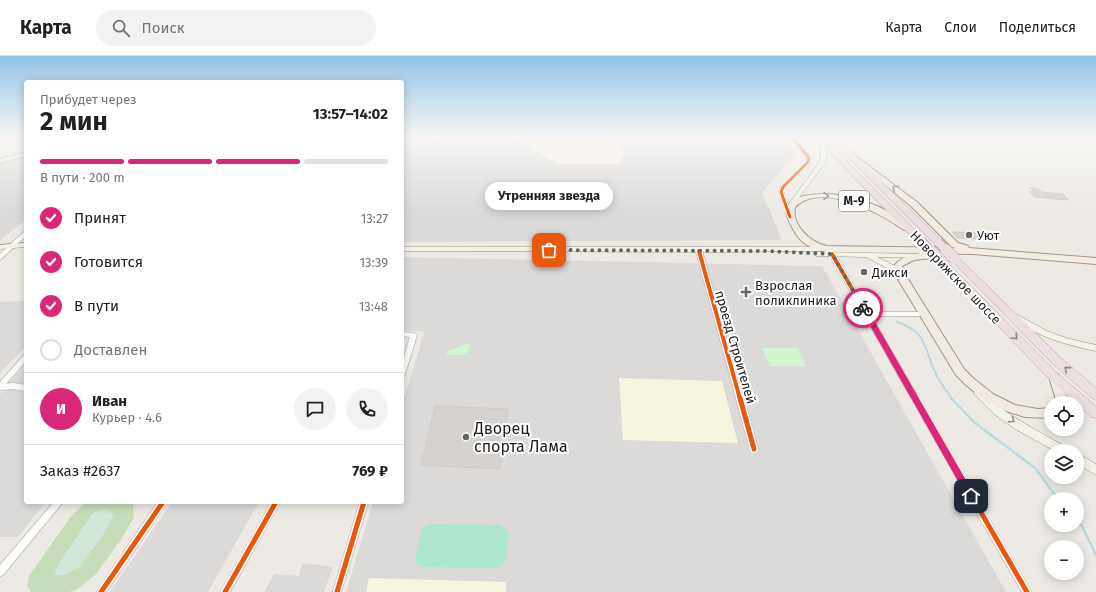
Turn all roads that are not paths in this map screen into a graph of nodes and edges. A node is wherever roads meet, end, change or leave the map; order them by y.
1 (808, 162) edge
2 (822, 162) edge
3 (844, 162) edge
4 (856, 162) edge
5 (861, 162) edge
6 (790, 208) junction
7 (790, 217) junction
8 (913, 233) junction
9 (24, 235) edge
10 (806, 241) junction
11 (24, 245) edge
12 (955, 245) junction
13 (11, 246) junction
14 (0, 247) edge
15 (877, 249) junction
16 (404, 250) edge
17 (791, 250) junction
18 (973, 250) junction
19 (699, 251) junction
20 (764, 251) junction
21 (830, 252) junction
22 (859, 255) junction
23 (922, 256) junction
24 (0, 257) edge
25 (1096, 261) edge
26 (1096, 267) edge
27 (898, 271) junction
28 (996, 302) junction
29 (867, 314) junction
30 (925, 314) junction
31 (404, 334) edge
32 (1096, 348) edge
33 (24, 359) edge
34 (404, 368) edge
35 (1054, 377) junction
36 (972, 385) junction
37 (0, 386) edge
38 (24, 388) edge
39 (1096, 395) edge
40 (1061, 396) edge
41 (1096, 413) edge
42 (1044, 414) edge
43 (1053, 444) edge
44 (754, 449) dead end
45 (1084, 462) edge
46 (1096, 470) edge
47 (57, 504) edge
48 (162, 504) edge
49 (275, 504) edge
50 (363, 504) edge
51 (0, 572) edge
52 (101, 592) edge
53 (225, 592) edge
54 (336, 592) edge
55 (1027, 592) edge

1 - 7 street
2 - 6 main road, М-9
3 - 8 highway, Новорижское шоссе / М-9
4 - 28 highway, Новорижское шоссе / М-9, bridge
12 -> 5 main road
6 - 7 main road
6 -> 8 main road, М-9
7 - 10 main road
8 -> 35 highway, Новорижское шоссе / М-9, bridge
9 - 13 street
10 - 17 main road
10 - 21 main road
11 - 13 main road
12 - 15 main road
12 - 18 main road
13 - 14 main road
13 - 24 street
15 - 18 main road
15 - 21 main road
16 - 19 main road
17 - 20 main road
17 - 21 main road
18 - 25 main road
19 - 20 main road
19 - 44 street, проезд Строителей
20 - 21 main road
21 - 22 main road
21 - 29 street
22 - 23 main road
22 - 27 main road
23 - 26 main road
23 - 27 main road
27 - 30 main road
28 - 32 main road
39 -> 28 highway, Новорижское шоссе / М-9
29 - 30 street
29 - 55 street
30 - 36 main road
31 - 34 street
33 - 37 street
35 - 40 main road
35 - 41 highway, Новорижское шоссе / М-9
36 - 42 main road
36 -> 43 main road
37 - 38 street
45 - 46 main road
47 - 51 street
48 - 52 street
49 - 53 street
50 - 54 street

